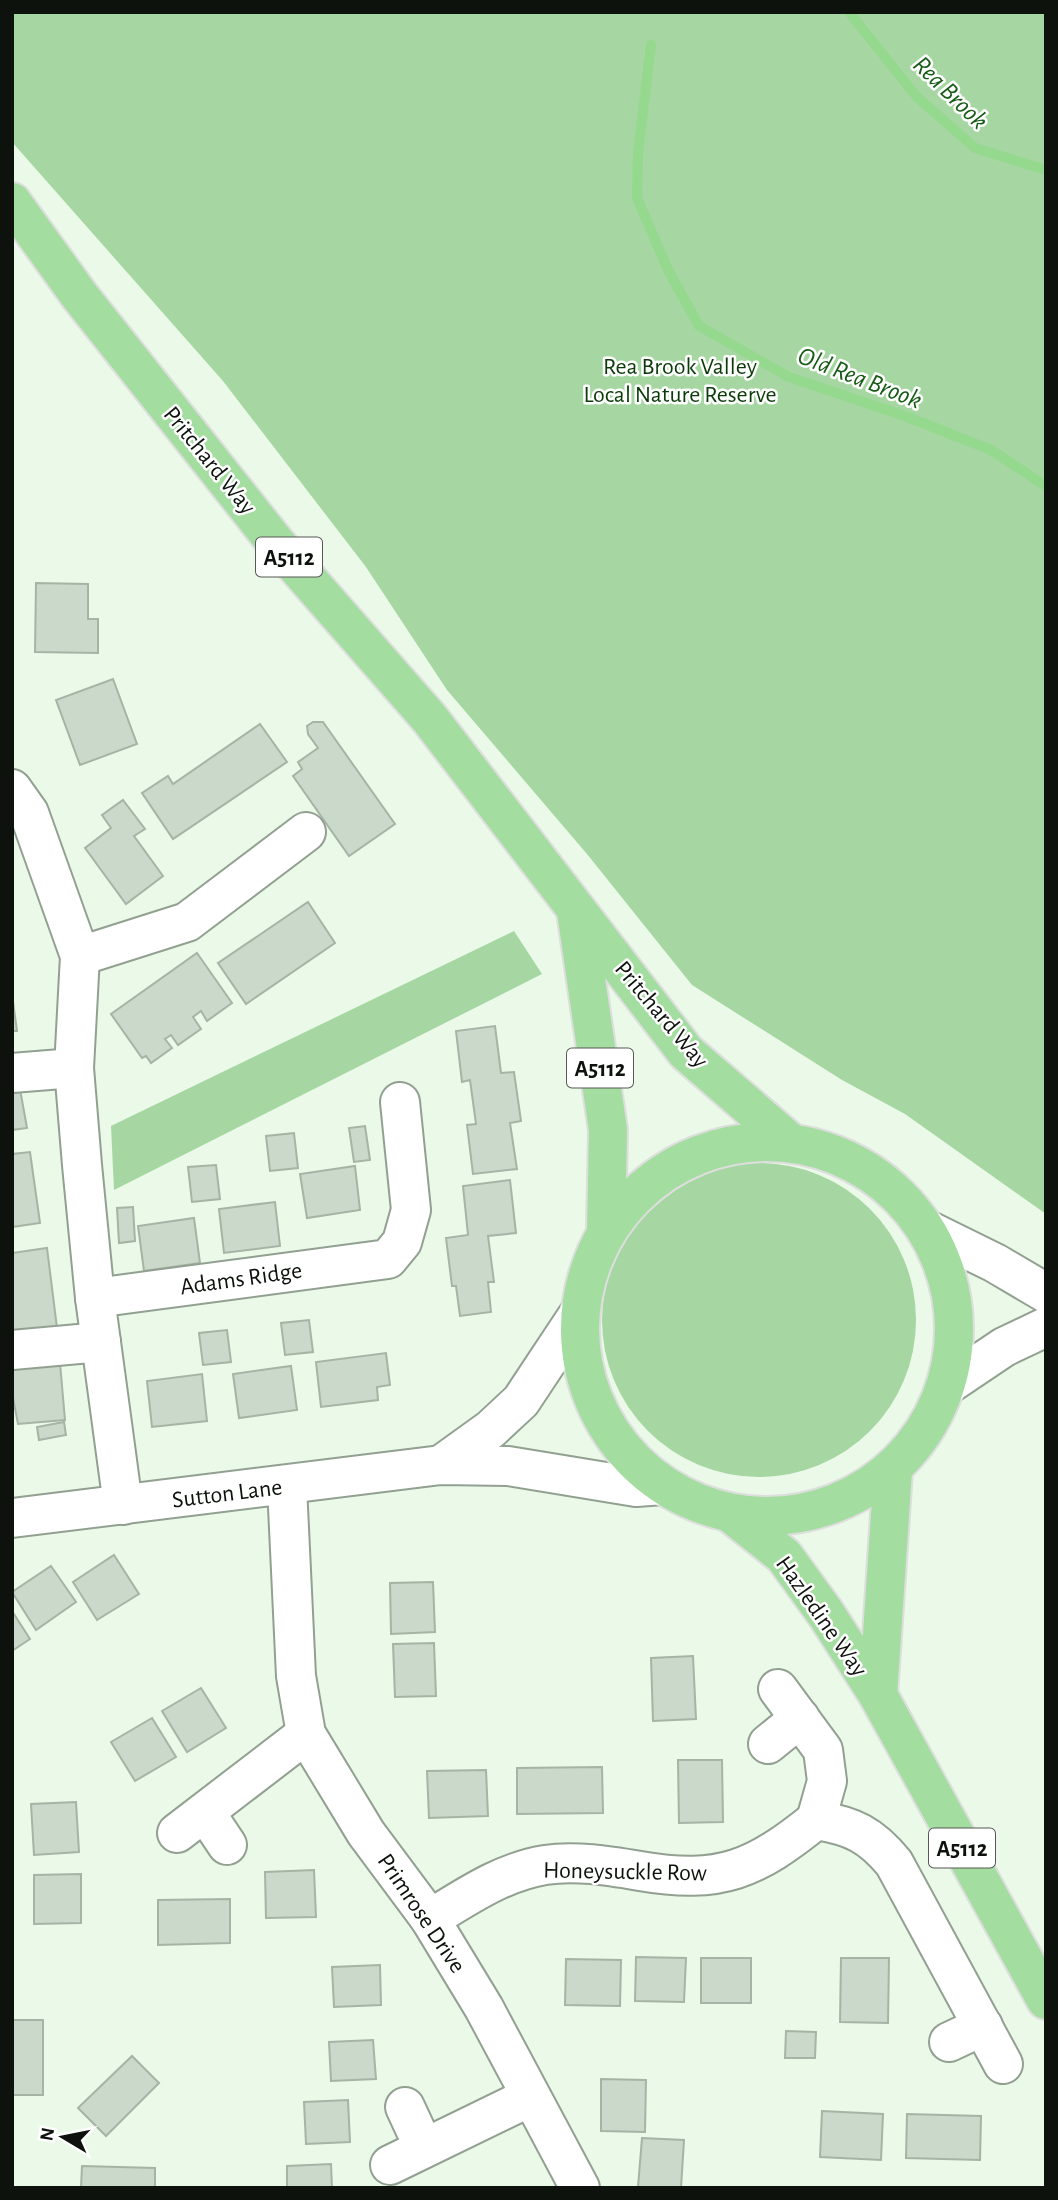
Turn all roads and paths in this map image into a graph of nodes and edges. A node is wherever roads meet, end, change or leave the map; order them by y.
1 (12, 202) edge
2 (12, 789) edge
3 (306, 832) dead end
4 (575, 905) junction
5 (80, 956) junction
6 (74, 1068) junction
7 (12, 1073) edge
8 (400, 1102) dead end
9 (790, 1142) junction
10 (928, 1230) junction
11 (607, 1232) junction
12 (1046, 1293) edge
13 (95, 1298) junction
14 (580, 1312) junction
15 (1046, 1327) edge
16 (101, 1342) junction
17 (12, 1350) edge
18 (946, 1386) junction
19 (441, 1465) junction
20 (892, 1470) junction
21 (663, 1485) junction
22 (287, 1486) junction
23 (123, 1505) junction
24 (730, 1513) junction
25 (12, 1518) edge
26 (878, 1695) junction
27 (306, 1734) junction
28 (768, 1744) dead end
29 (816, 1820) junction
30 (227, 1845) dead end
31 (430, 1919) junction
32 (1046, 2000) edge
33 (1003, 2064) dead end
34 (530, 2096) junction
35 (405, 2107) dead end
36 (424, 2148) junction
37 (390, 2165) dead end
38 (580, 2188) edge

1 - 4 main road, Pritchard Way / A5112
2 - 5 street
3 - 5 street
4 - 9 main road, Pritchard Way / A5112
4 - 11 main road, Pritchard Way / A5112
5 - 6 street
6 - 7 street
6 - 13 street
8 - 13 street, Adams Ridge
9 - 10 main road
9 - 11 main road
10 - 12 street
10 - 18 main road
11 - 14 main road
13 - 16 street
14 - 19 street, Sutton Lane
14 - 21 main road
15 - 18 street
16 - 17 street
16 - 23 street
18 - 20 main road
19 - 21 street, Sutton Lane
19 - 22 street, Sutton Lane
20 - 24 main road
20 - 26 main road, Hazledine Way
21 - 24 main road
22 - 23 street, Sutton Lane
22 - 27 street, Primrose Drive
23 - 25 street, Sutton Lane
24 - 26 main road, Hazledine Way / A5112
26 - 32 main road, Hazledine Way / A5112
27 - 30 street
27 - 31 street, Primrose Drive
28 - 29 street
29 - 31 street, Honeysuckle Row
29 - 33 street
31 - 34 street, Primrose Drive
34 - 36 street
34 - 38 street, Primrose Drive
35 - 36 street
36 - 37 street

